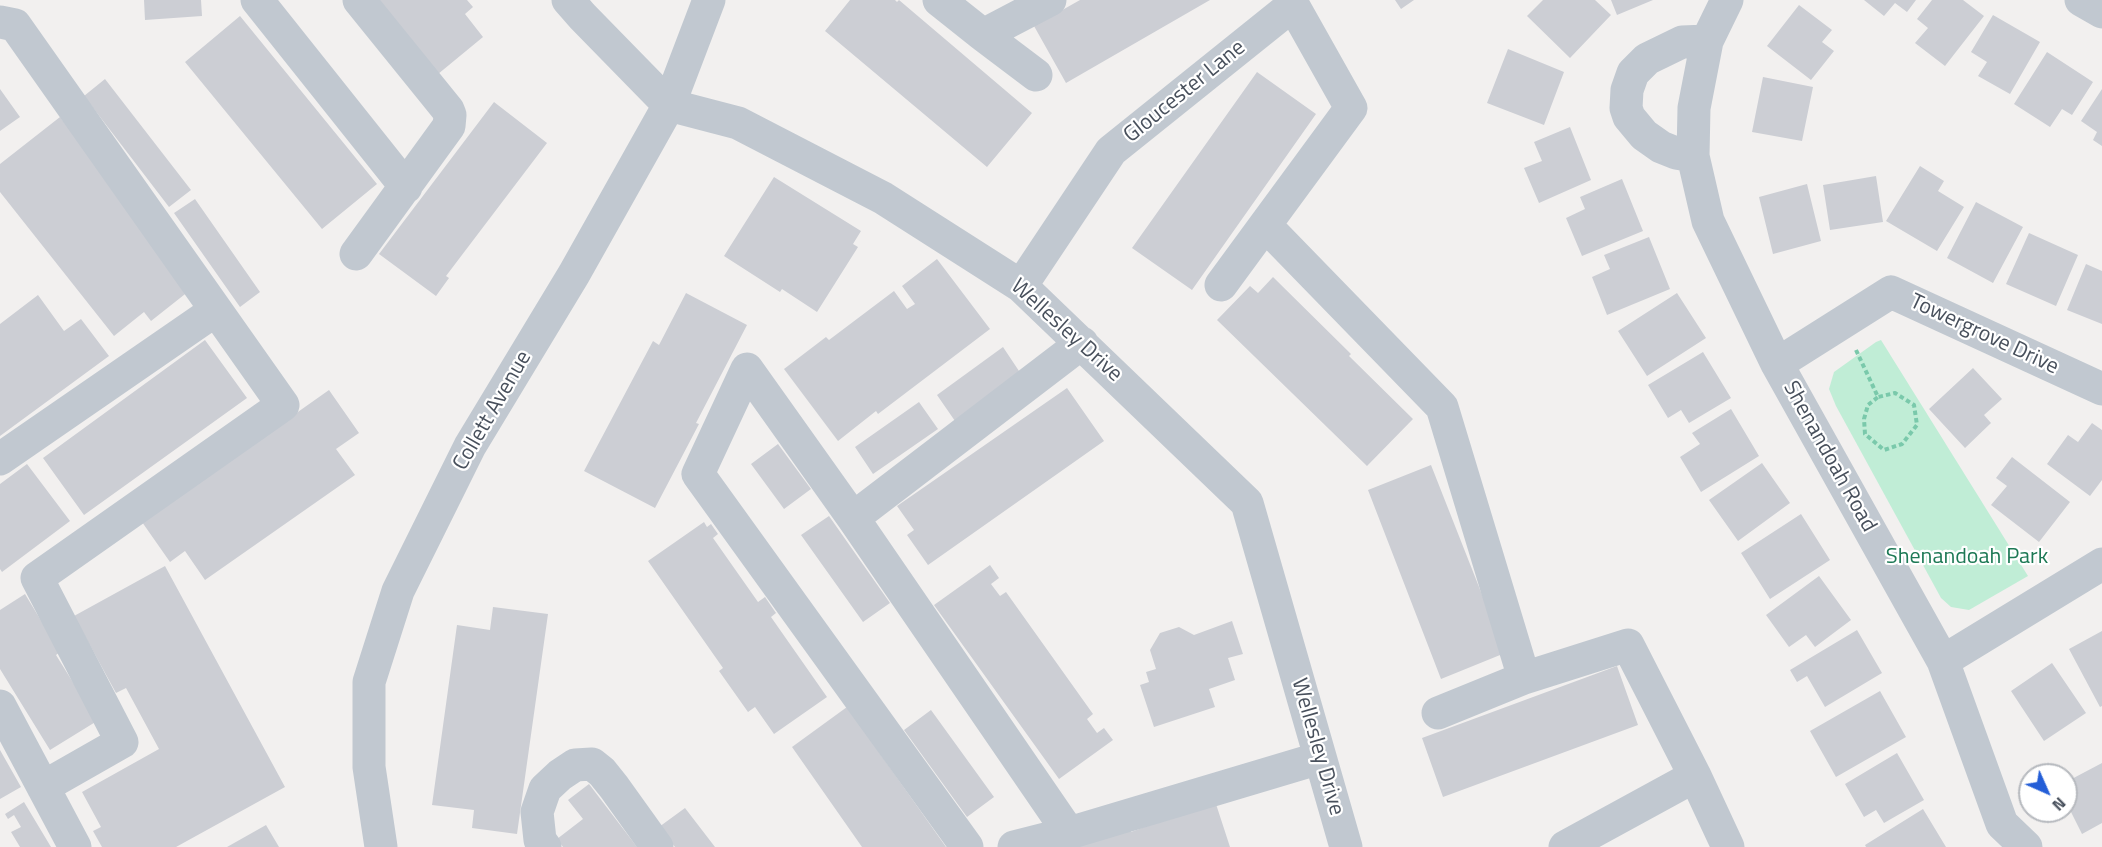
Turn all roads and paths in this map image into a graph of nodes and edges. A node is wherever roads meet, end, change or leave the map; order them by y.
1 (257, 0) edge
2 (359, 0) edge
3 (568, 0) edge
4 (709, 0) edge
5 (939, 0) edge
6 (1050, 0) edge
7 (1727, 0) edge
8 (2081, 0) edge
9 (1292, 2) edge
10 (2102, 12) edge
11 (0, 22) edge
12 (983, 35) junction
13 (1707, 41) junction
14 (1036, 75) dead end
15 (669, 105) junction
16 (1693, 156) junction
17 (406, 186) junction
18 (1265, 225) junction
19 (356, 254) dead end
20 (1221, 285) dead end
21 (1021, 286) junction
22 (216, 310) junction
23 (1844, 322) junction
24 (1082, 343) junction
25 (1777, 364) junction
26 (2102, 389) edge
27 (1878, 397) junction
28 (0, 459) edge
29 (853, 518) junction
30 (2102, 564) edge
31 (1943, 662) junction
32 (1524, 678) junction
33 (0, 706) edge
34 (1438, 713) dead end
35 (1320, 758) junction
36 (1695, 776) junction
37 (43, 787) junction
38 (1069, 833) junction
39 (75, 847) edge
40 (381, 847) edge
41 (545, 847) edge
42 (657, 847) edge
43 (967, 847) edge
44 (1014, 847) edge
45 (1346, 847) edge
46 (1566, 847) edge
47 (1728, 847) edge
48 (2026, 847) edge

1 - 17 street
2 - 17 street
3 - 15 street
4 - 15 street, Collett Avenue
5 - 12 street
6 - 12 street
7 - 13 street, Shenandoah Road
8 - 10 street
9 - 18 street, Gloucester Lane
9 - 21 street, Gloucester Lane
11 - 22 street
12 - 14 street
13 - 16 street, Shenandoah Road
13 - 16 street
15 - 21 street, Wellesley Drive
15 - 40 street, Collett Avenue
16 - 25 street, Shenandoah Road
17 - 19 street
18 - 20 street
18 - 32 street
21 - 24 street, Wellesley Drive
22 - 28 street
22 - 37 street
23 - 25 street, Towergrove Drive
23 - 26 street, Towergrove Drive
23 - 27 path
24 - 29 street
24 - 35 street, Wellesley Drive
25 - 31 street, Shenandoah Road
27 - 27 path
29 - 38 street
29 - 43 street
30 - 31 street
31 - 48 street, Shenandoah Road
32 - 34 street
32 - 36 street
33 - 37 street
35 - 38 street
35 - 45 street, Wellesley Drive
36 - 46 street
36 - 47 street
37 - 39 street
38 - 44 street
41 - 42 street

